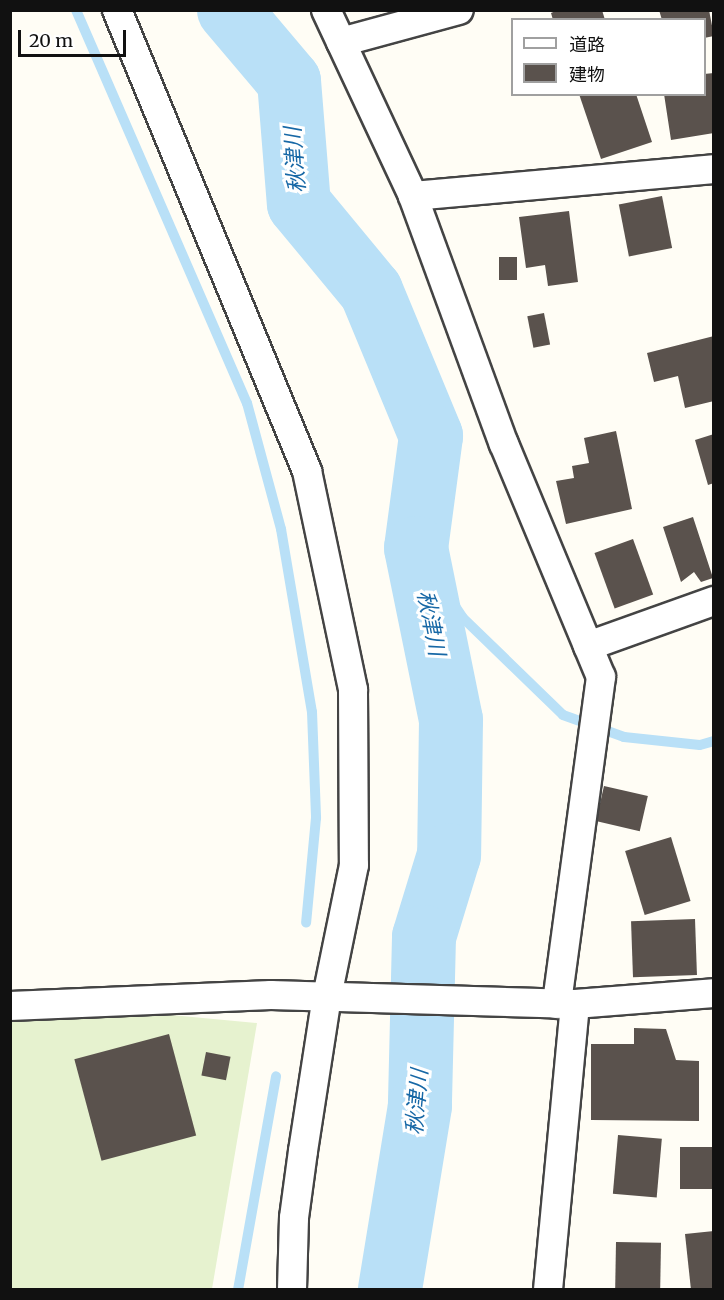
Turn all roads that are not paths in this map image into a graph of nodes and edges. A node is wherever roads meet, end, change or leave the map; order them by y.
1 (117, 10) edge
2 (326, 10) edge
3 (459, 10) edge
4 (341, 42) junction
5 (714, 169) edge
6 (412, 196) junction
7 (714, 601) edge
8 (588, 646) junction
9 (714, 993) edge
10 (327, 996) junction
11 (566, 1004) junction
12 (10, 1006) edge
13 (292, 1290) edge
14 (548, 1290) edge

1 - 10 street
2 - 4 street
3 - 4 street
4 - 6 street
5 - 6 street
6 - 8 street
7 - 8 street
8 - 11 street
9 - 11 street
10 - 11 street
10 - 12 street
10 - 13 street
11 - 14 street

